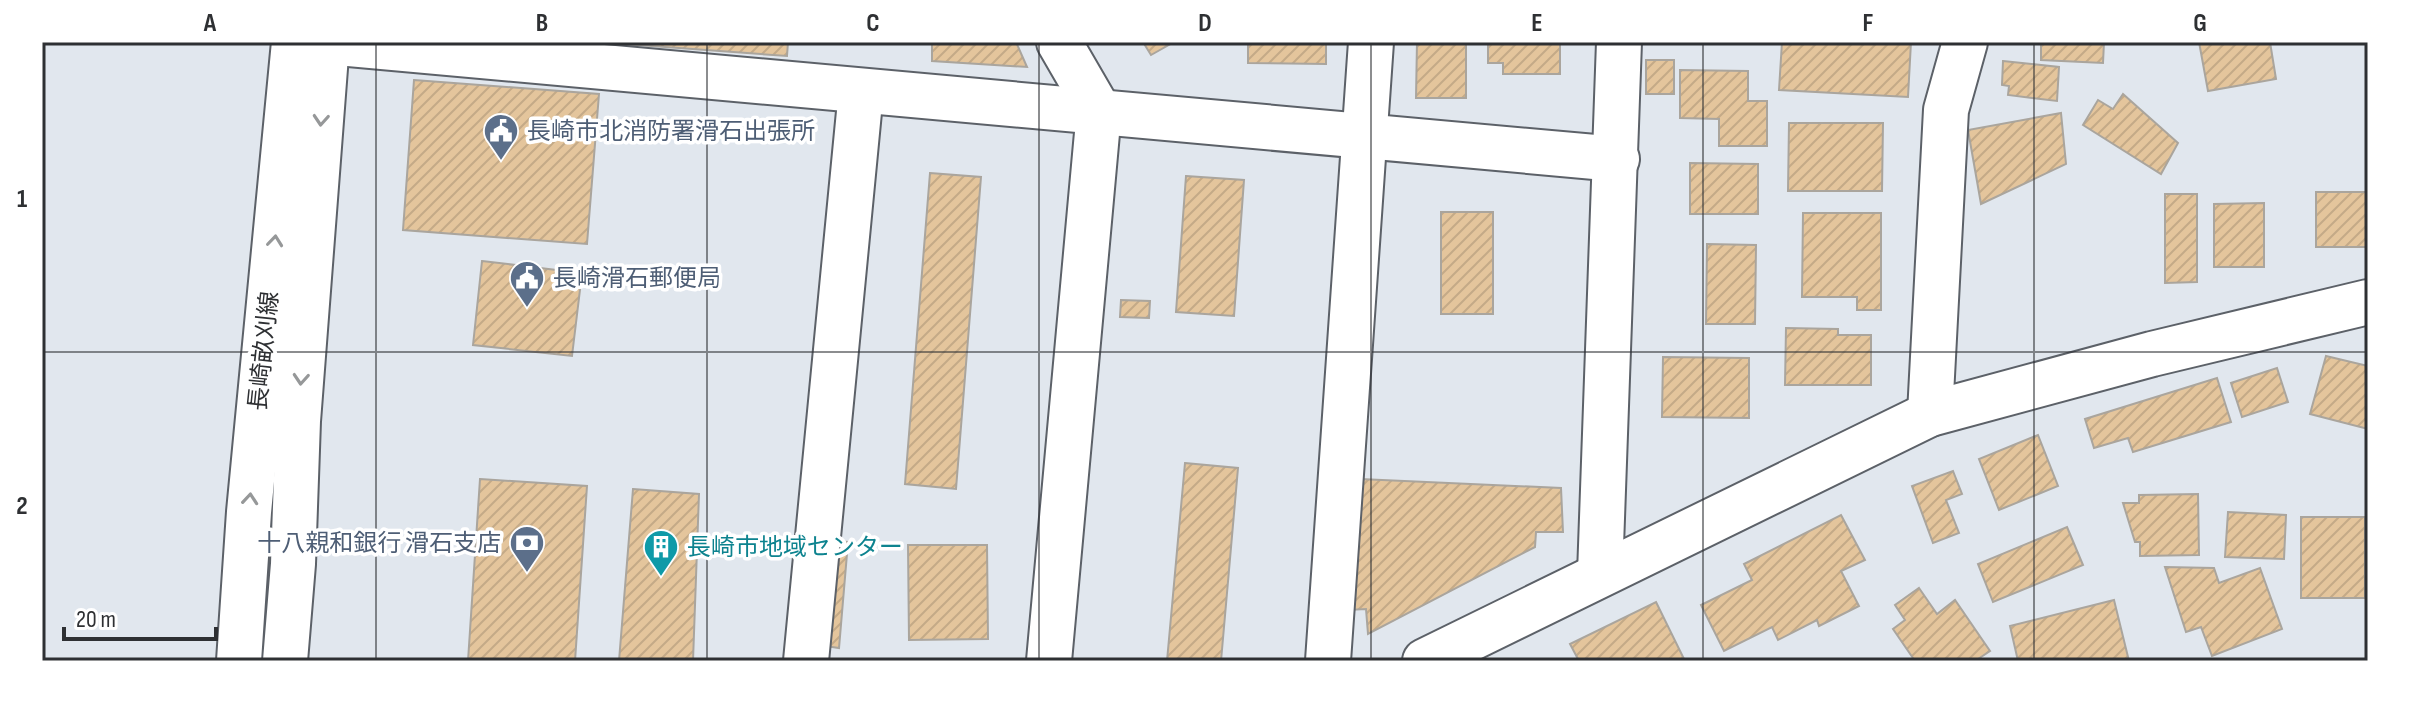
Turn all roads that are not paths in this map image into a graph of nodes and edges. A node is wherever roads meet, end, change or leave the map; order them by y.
1 (294, 42) edge
2 (327, 42) edge
3 (1059, 42) edge
4 (1371, 42) edge
5 (1619, 42) edge
6 (1965, 42) edge
7 (861, 91) junction
8 (1099, 111) junction
9 (1365, 136) junction
10 (1617, 159) junction
11 (2368, 302) edge
12 (1930, 414) junction
13 (1600, 574) junction
14 (239, 661) edge
15 (285, 661) edge
16 (806, 661) edge
17 (1049, 661) edge
18 (1328, 661) edge
19 (1425, 661) edge

14 -> 1 street, 長崎畝刈線
2 - 7 street
2 -> 15 street, 長崎畝刈線
3 - 8 street
4 - 9 street
5 - 10 street
6 - 12 street
7 - 8 street
7 - 16 street
8 - 9 street
8 - 17 street
9 - 10 street
9 - 18 street
10 - 13 street
11 - 12 street
12 - 13 street
13 - 19 street

